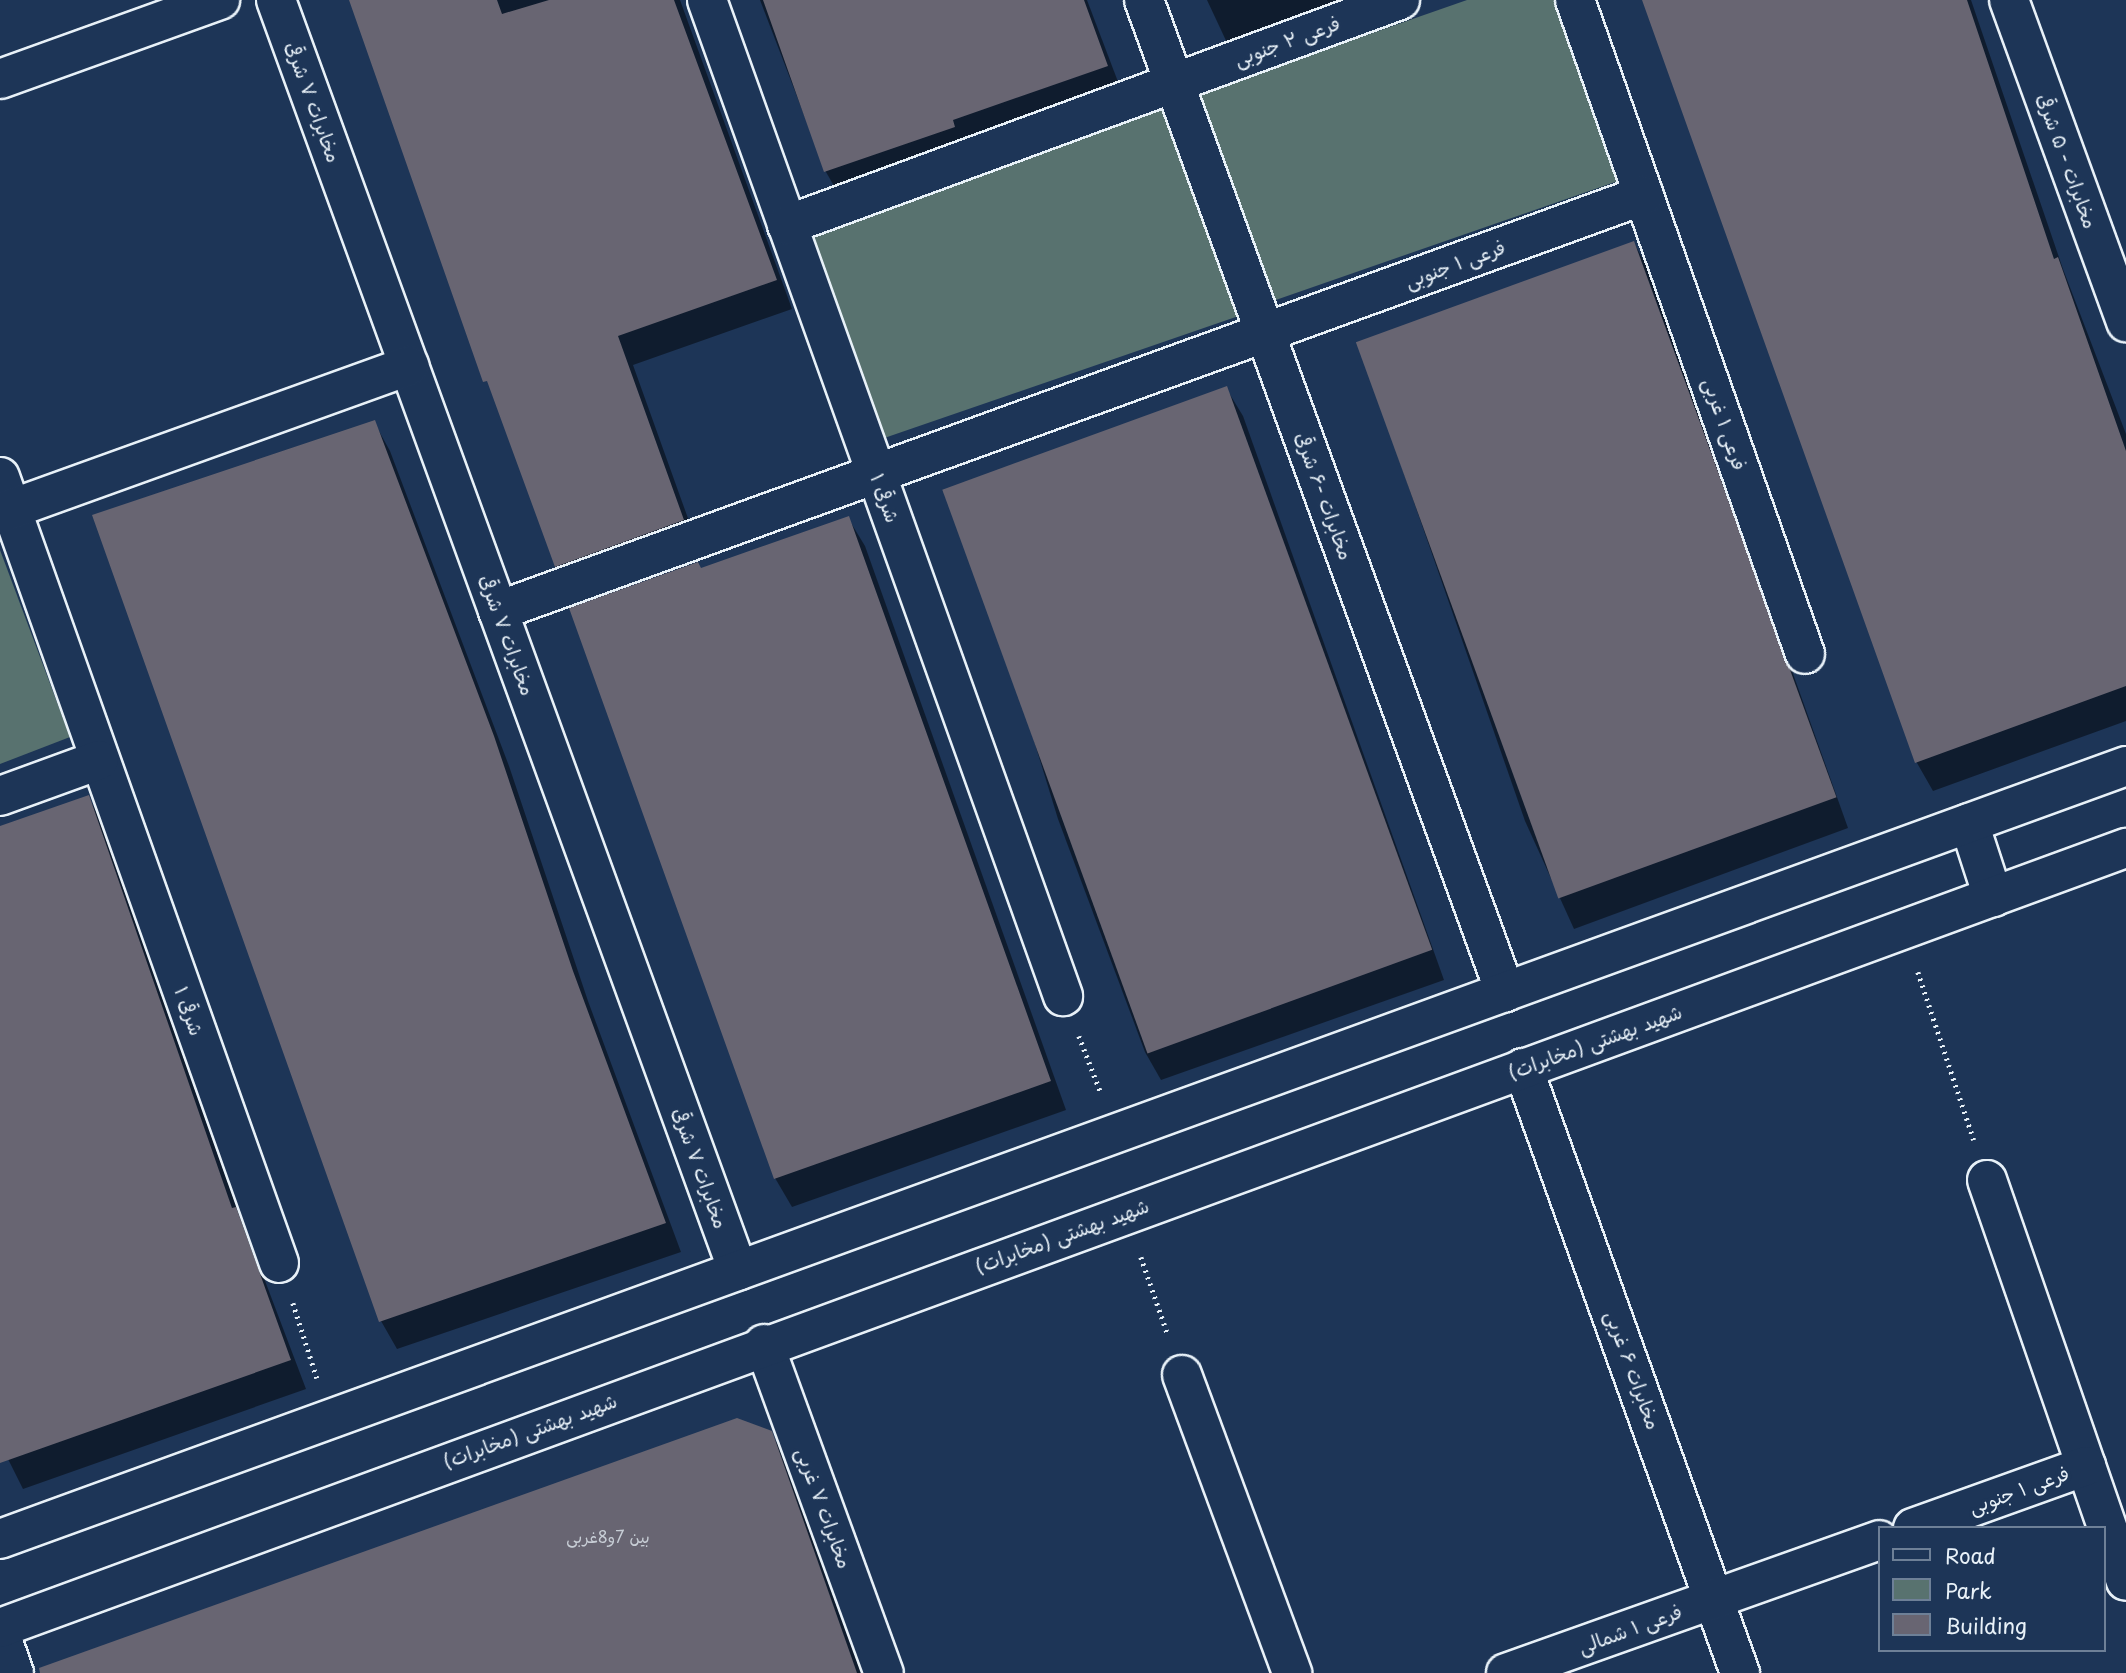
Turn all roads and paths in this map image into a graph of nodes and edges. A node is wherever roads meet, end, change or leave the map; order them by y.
1 (220, 0) edge
2 (276, 0) edge
3 (707, 0) edge
4 (1144, 0) edge
5 (1400, 0) edge
6 (1575, 0) edge
7 (2009, 0) edge
8 (0, 79) edge
9 (1173, 81) junction
10 (1644, 195) junction
11 (787, 225) junction
12 (2126, 322) edge
13 (1265, 332) junction
14 (409, 366) junction
15 (875, 471) junction
16 (4, 499) edge
17 (498, 611) junction
18 (1805, 653) dead end
19 (99, 760) junction
20 (2126, 766) edge
21 (0, 796) edge
22 (1969, 823) junction
23 (2126, 848) edge
24 (1993, 897) junction
25 (1904, 929) junction
26 (1505, 992) junction
27 (1063, 996) joint
28 (1523, 1068) junction
29 (1117, 1133) junction
30 (1987, 1181) joint
31 (1125, 1213) junction
32 (279, 1262) joint
33 (738, 1271) junction
34 (764, 1344) junction
35 (1182, 1375) joint
36 (330, 1419) junction
37 (2087, 1466) junction
38 (1919, 1526) edge
39 (0, 1539) edge
40 (1878, 1540) edge
41 (2126, 1581) edge
42 (1714, 1599) junction
43 (0, 1628) edge
44 (0, 1633) edge
45 (14, 1673) edge
46 (884, 1673) edge
47 (1292, 1673) edge
48 (1506, 1673) edge
49 (1740, 1673) edge

1 - 8 street
2 - 14 street, مخابرات ۷ شرقی
3 - 11 street, شرقی ۱
4 - 9 street, مخابرات -۶ شرقی
5 - 9 street, فرعی ۲ جنوبی
6 - 10 street, فرعی ۱ غربی
7 - 12 street, مخابرات - ۵ شرقی
9 - 11 street, فرعی ۲ جنوبی
9 - 13 street, مخابرات -۶ شرقی
10 - 13 street, فرعی ۱ جنوبی
10 - 18 street, فرعی ۱ غربی
11 - 15 street, شرقی ۱
13 - 15 street, فرعی ۱ جنوبی
13 - 26 street, مخابرات -۶ شرقی
14 - 16 street
14 - 17 street, مخابرات ۷ شرقی
15 - 17 street, فرعی ۱ جنوبی
15 - 27 street, شرقی ۱
16 - 19 street, شرقی ۱
17 - 33 street, مخابرات ۷ شرقی
19 - 21 street
19 - 32 street, شرقی ۱
20 - 22 street
22 - 24 street
22 - 26 street
23 - 24 street, شهید بهشتی (مخابرات)
24 - 25 street, شهید بهشتی (مخابرات)
25 - 28 street, شهید بهشتی (مخابرات)
25 - 30 path
26 - 29 street
27 - 29 path
28 - 31 street, شهید بهشتی (مخابرات)
28 - 42 street, مخابرات ۶ غربی
29 - 33 street
30 - 37 street
31 - 34 street, شهید بهشتی (مخابرات)
31 - 35 path
32 - 36 path
33 - 36 street
34 - 43 street, شهید بهشتی (مخابرات)
34 - 46 street, مخابرات ۷ غربی
35 - 47 street
36 - 39 street
37 - 38 street, فرعی ۱ جنوبی
37 - 41 street
40 - 42 street
42 - 48 street, فرعی ۱ شمالی
42 - 49 street, مخابرات ۶ غربی
44 - 45 street

